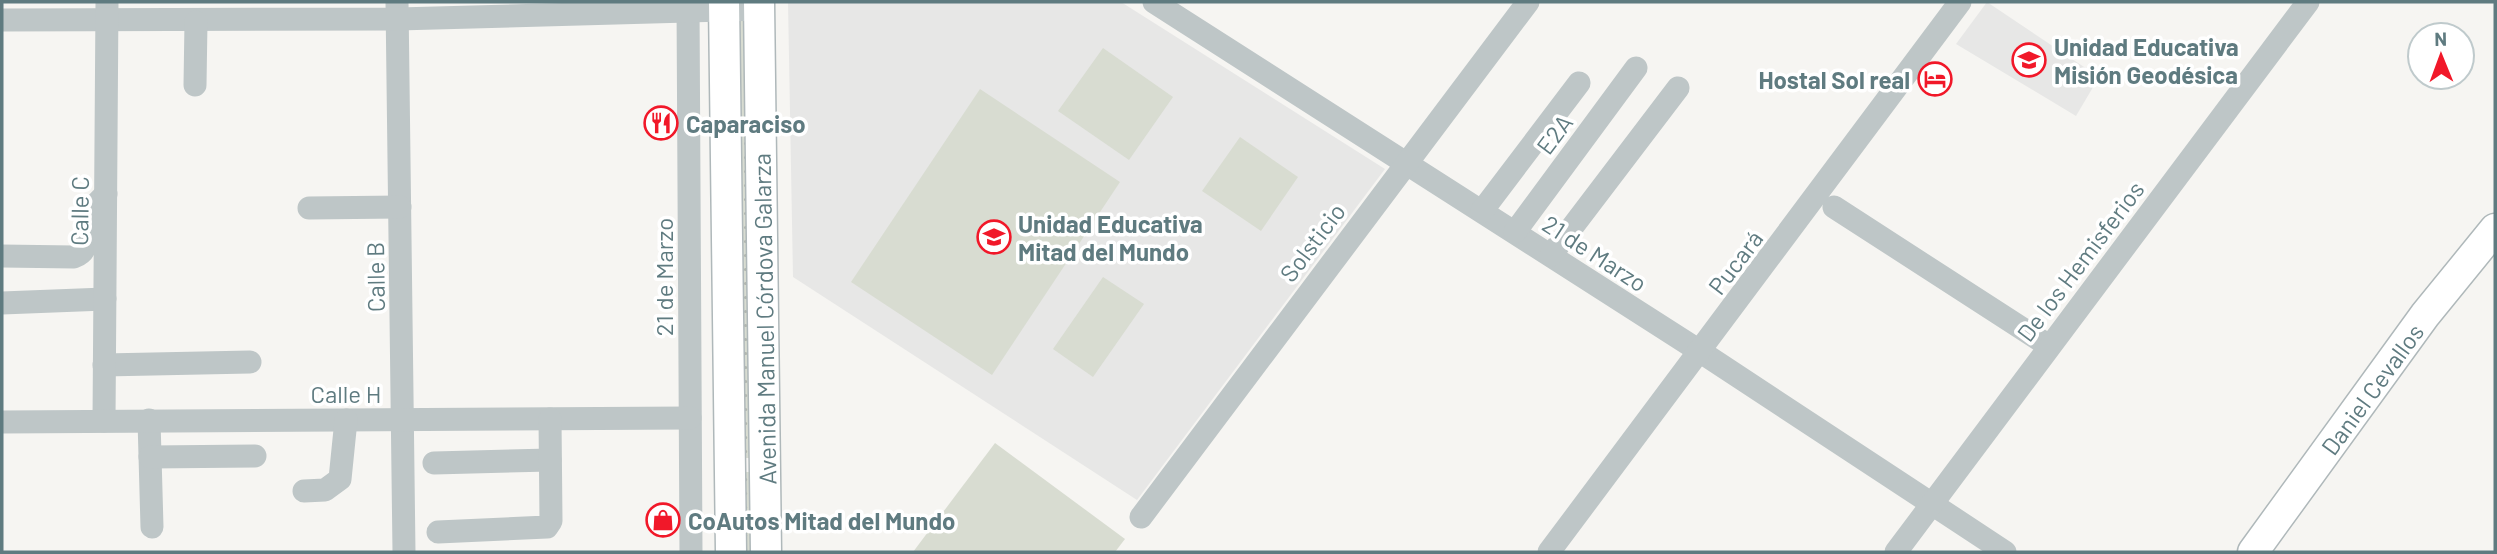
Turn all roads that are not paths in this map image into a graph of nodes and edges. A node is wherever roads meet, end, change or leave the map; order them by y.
1 (1154, 2) edge
2 (1528, 2) edge
3 (1960, 2) edge
4 (2308, 2) edge
5 (759, 5) edge
6 (724, 6) edge
7 (688, 7) edge
8 (544, 9) edge
9 (107, 11) edge
10 (248, 11) edge
11 (398, 11) edge
12 (2, 20) edge
13 (196, 22) junction
14 (1636, 68) dead end
15 (1579, 83) dead end
16 (195, 85) dead end
17 (1678, 88) dead end
18 (1405, 162) junction
19 (106, 194) junction
20 (400, 207) junction
21 (1834, 207) dead end
22 (309, 208) dead end
23 (1482, 211) junction
24 (2495, 229) edge
25 (1515, 232) junction
26 (2, 256) edge
27 (1551, 256) junction
28 (105, 299) junction
29 (2, 303) edge
30 (2049, 346) junction
31 (1701, 352) junction
32 (250, 362) dead end
33 (104, 365) junction
34 (690, 418) junction
35 (346, 419) junction
36 (402, 419) junction
37 (550, 419) junction
38 (104, 421) junction
39 (149, 421) junction
40 (2, 422) edge
41 (255, 456) dead end
42 (150, 457) junction
43 (550, 460) junction
44 (434, 463) dead end
45 (766, 463) junction
46 (730, 464) junction
47 (304, 491) dead end
48 (1933, 504) junction
49 (1141, 517) dead end
50 (152, 527) dead end
51 (438, 532) dead end
52 (404, 552) edge
53 (691, 552) edge
54 (731, 552) edge
55 (766, 552) edge
56 (1549, 552) edge
57 (1896, 552) edge
58 (2005, 552) edge
59 (2253, 552) edge

1 - 18 street, 21 de Marzo
2 - 18 street, Solsticio
3 - 31 street, Pucará
4 - 30 street, De los Hemisferios
5 - 6 street
5 - 45 main road, Avenida Manuel Córdova Galarza
6 - 7 street
6 - 46 main road, Avenida Manuel Córdova Galarza
7 - 8 street
7 - 34 street, 21 de Marzo
8 - 11 street
9 - 12 street
9 - 13 street
9 - 19 street, Calle C
10 - 11 street
10 - 13 street
11 - 20 street, Calle B
13 - 16 street
14 - 25 street, E2A
15 - 23 street
17 - 27 street
18 - 23 street, 21 de Marzo
18 - 49 street, Solsticio
19 - 26 street
19 - 28 street, Calle C
20 - 22 street
20 - 36 street, Calle B
21 - 30 street
23 - 25 street, 21 de Marzo
24 - 59 main road, Daniel Cevallos
25 - 27 street, 21 de Marzo
27 - 31 street, 21 de Marzo
28 - 29 street
28 - 33 street, Calle C
30 - 48 street, De los Hemisferios
31 - 48 street, 21 de Marzo
31 - 56 street, Pucará
32 - 33 street
33 - 38 street, Calle C
34 - 37 street, Calle H
34 - 53 street, 21 de Marzo
35 - 36 street, Calle H
35 - 39 street, Calle H
35 - 47 street
36 - 37 street, Calle H
36 - 52 street, Calle B
37 - 43 street
38 - 39 street, Calle H
38 - 40 street, Calle H
39 - 42 street
41 - 42 street
42 - 50 street
43 - 44 street
43 - 51 street
45 - 46 main road
45 - 55 main road, Avenida Manuel Córdova Galarza
46 - 54 main road, Avenida Manuel Córdova Galarza
48 - 57 street, De los Hemisferios
48 - 58 street, 21 de Marzo

